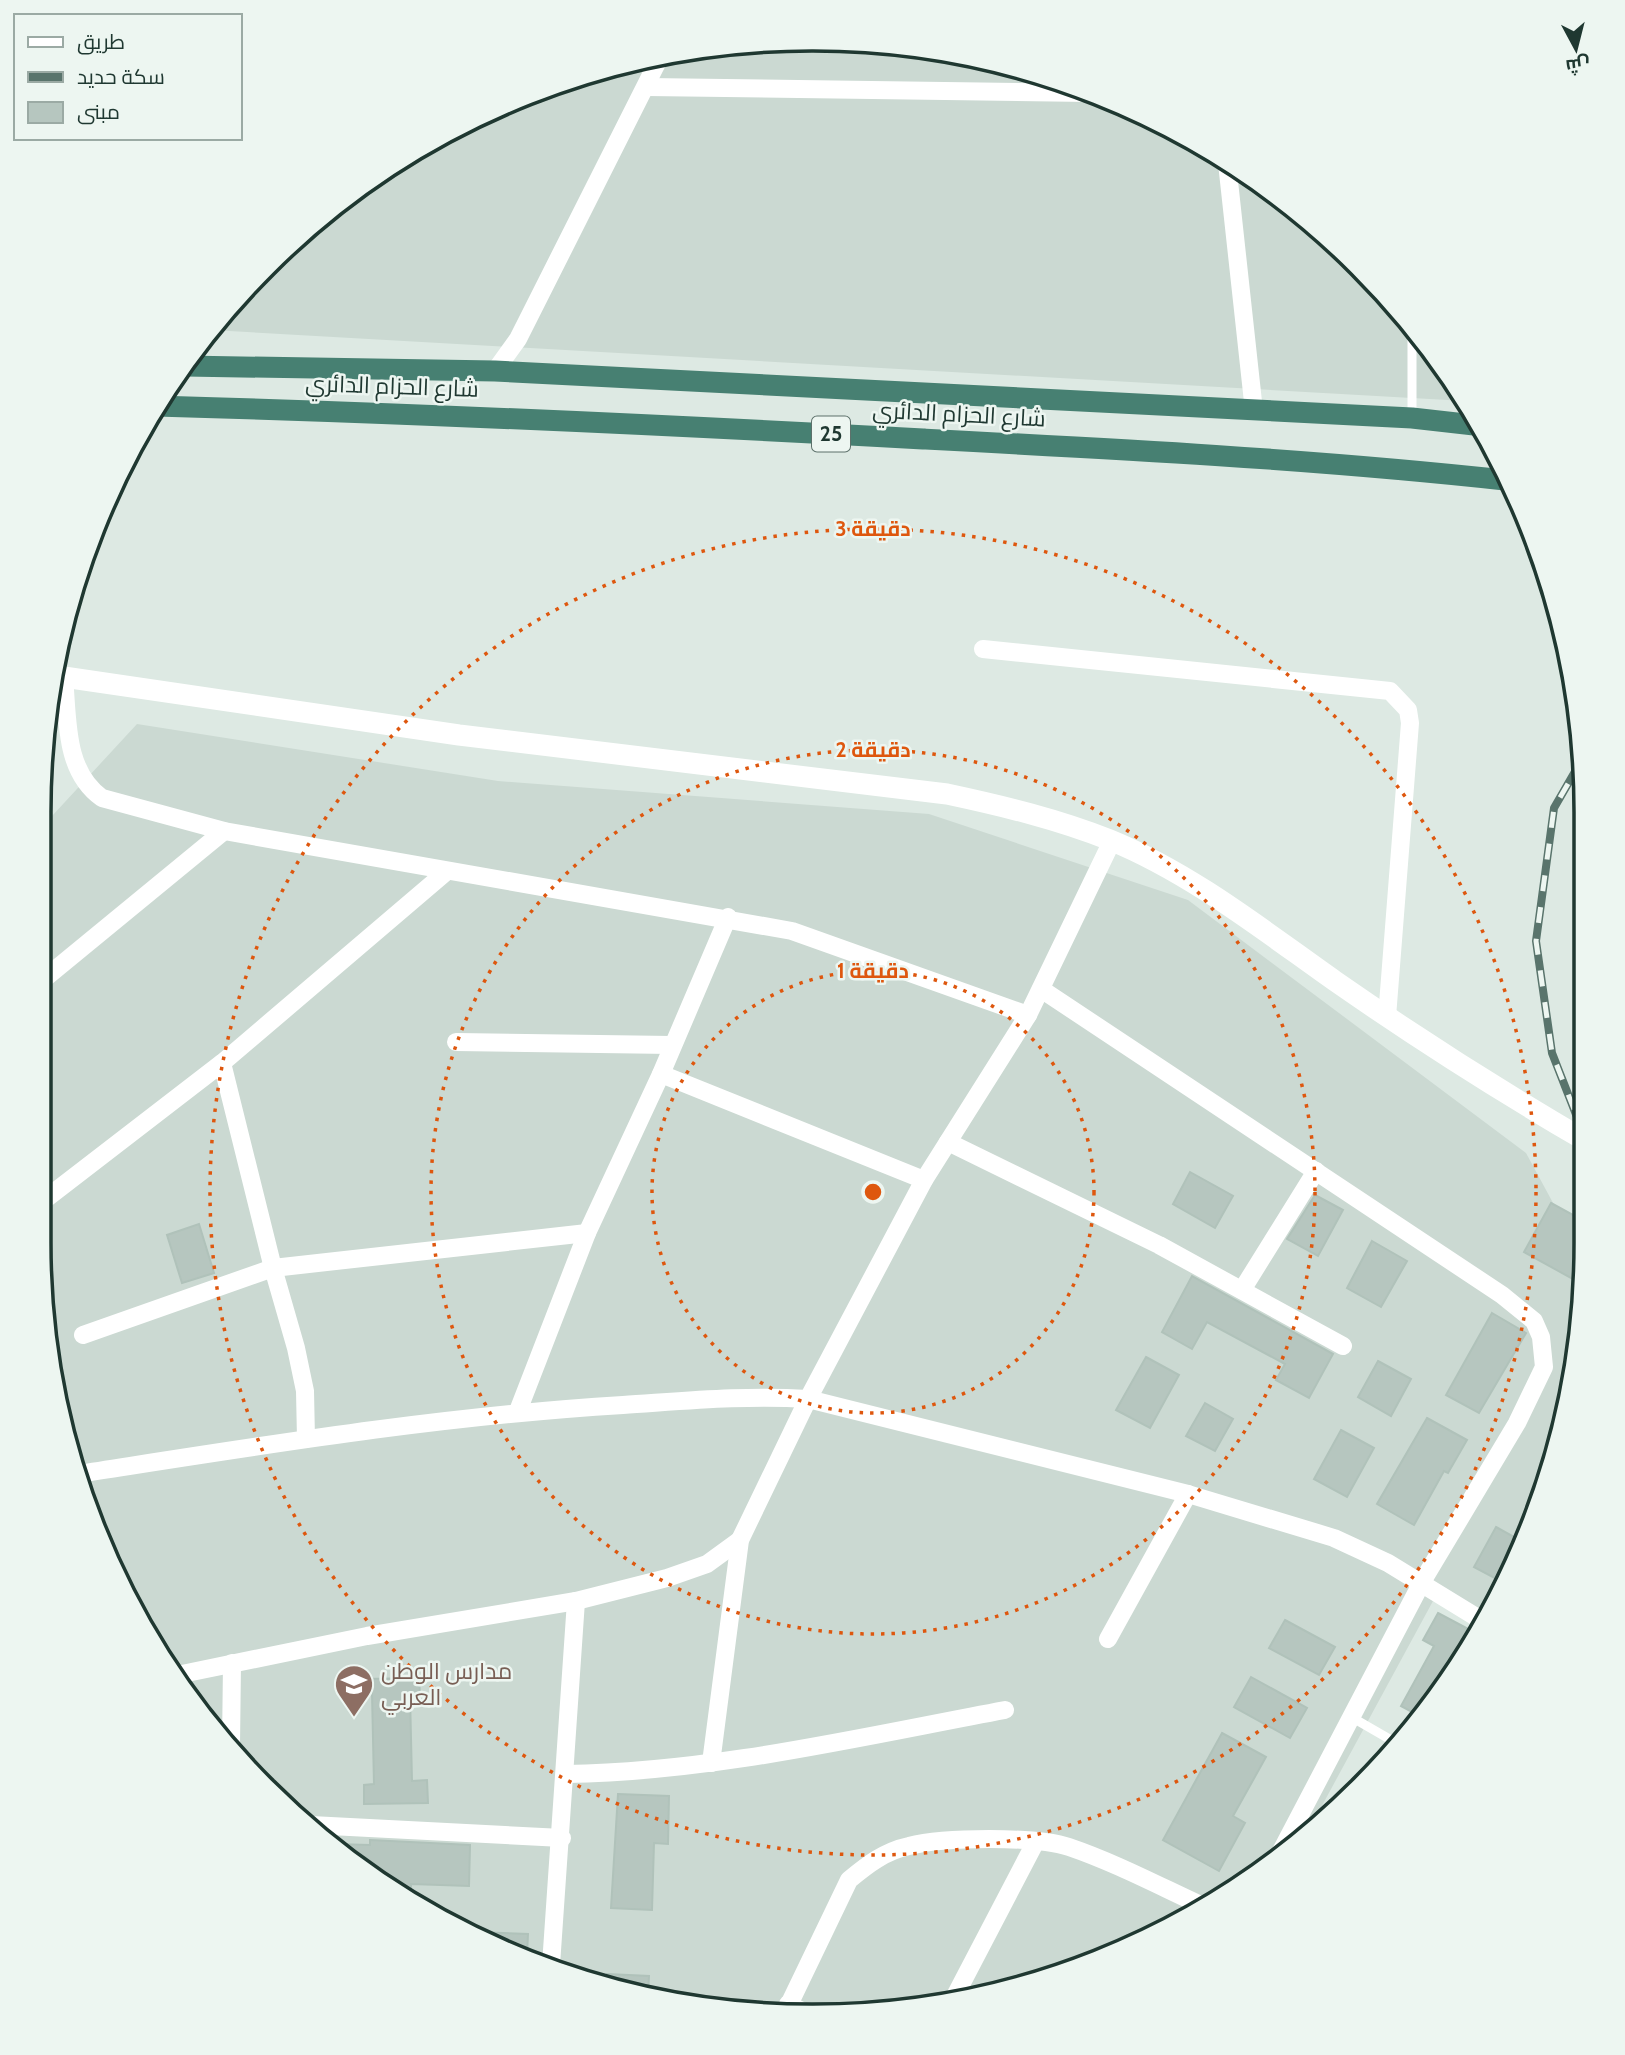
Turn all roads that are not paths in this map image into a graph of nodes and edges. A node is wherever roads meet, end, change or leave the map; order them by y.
1 (656, 67) edge
2 (647, 87) junction
3 (1061, 93) edge
4 (1228, 174) edge
5 (1412, 343) edge
6 (196, 366) edge
7 (495, 371) junction
8 (169, 406) edge
9 (1254, 411) junction
10 (1412, 418) junction
11 (1467, 424) edge
12 (1497, 479) edge
13 (983, 649) dead end
14 (63, 676) edge
15 (61, 686) edge
16 (224, 831) junction
17 (1112, 841) junction
18 (446, 872) junction
19 (728, 917) junction
20 (51, 973) edge
21 (1041, 989) junction
22 (1028, 1014) junction
23 (1387, 1017) junction
24 (456, 1042) dead end
25 (672, 1045) junction
26 (222, 1063) junction
27 (661, 1074) junction
28 (1574, 1135) edge
29 (948, 1142) junction
30 (1316, 1171) junction
31 (924, 1180) junction
32 (51, 1195) edge
33 (587, 1233) junction
34 (273, 1268) junction
35 (1242, 1290) junction
36 (83, 1335) dead end
37 (1343, 1346) dead end
38 (808, 1399) junction
39 (518, 1411) junction
40 (306, 1439) junction
41 (87, 1473) edge
42 (1188, 1494) junction
43 (740, 1540) junction
44 (1422, 1582) junction
45 (576, 1601) junction
46 (1476, 1616) edge
47 (1108, 1639) dead end
48 (232, 1663) junction
49 (184, 1673) edge
50 (1005, 1710) dead end
51 (1353, 1718) junction
52 (230, 1733) edge
53 (1390, 1739) edge
54 (711, 1763) junction
55 (566, 1774) junction
56 (323, 1826) edge
57 (1289, 1836) edge
58 (562, 1838) junction
59 (1036, 1841) junction
60 (1193, 1902) edge
61 (552, 1958) edge
62 (958, 1991) edge
63 (790, 2004) edge

1 - 2 street
2 - 3 street
2 - 7 street
4 - 9 street
5 - 10 lane
6 - 7 highway, شارع الحزام الدائري / 25
7 - 9 highway, شارع الحزام الدائري / 25
8 - 12 highway, شارع الحزام الدائري / 25
9 - 10 highway, شارع الحزام الدائري / 25
10 - 11 highway, شارع الحزام الدائري / 25
13 - 23 street
14 - 17 street
15 - 16 street
16 - 18 street
16 - 20 street
17 - 21 street
17 - 23 street
18 - 19 street
18 - 26 street
19 - 22 street
19 - 25 street
21 - 22 street
21 - 30 street
22 - 29 street
23 - 28 street
24 - 25 street
25 - 27 street
26 - 32 street
26 - 34 street
27 - 31 street
27 - 33 street
29 - 31 street
29 - 35 street
30 - 35 street
30 - 44 street
31 - 38 street
33 - 34 street
33 - 39 street
34 - 36 street
34 - 40 street
35 - 37 street
38 - 39 street
38 - 42 street
38 - 43 street
39 - 40 street
40 - 41 street
42 - 44 street
42 - 47 street
43 - 45 street
43 - 54 street
44 - 46 street
44 - 51 street
45 - 48 street
45 - 55 street
48 - 49 street
48 - 52 street
50 - 54 street
51 - 53 lane
51 - 57 street
54 - 55 street
55 - 58 street
56 - 58 street
58 - 61 street
59 - 60 street
59 - 62 street
59 - 63 street

